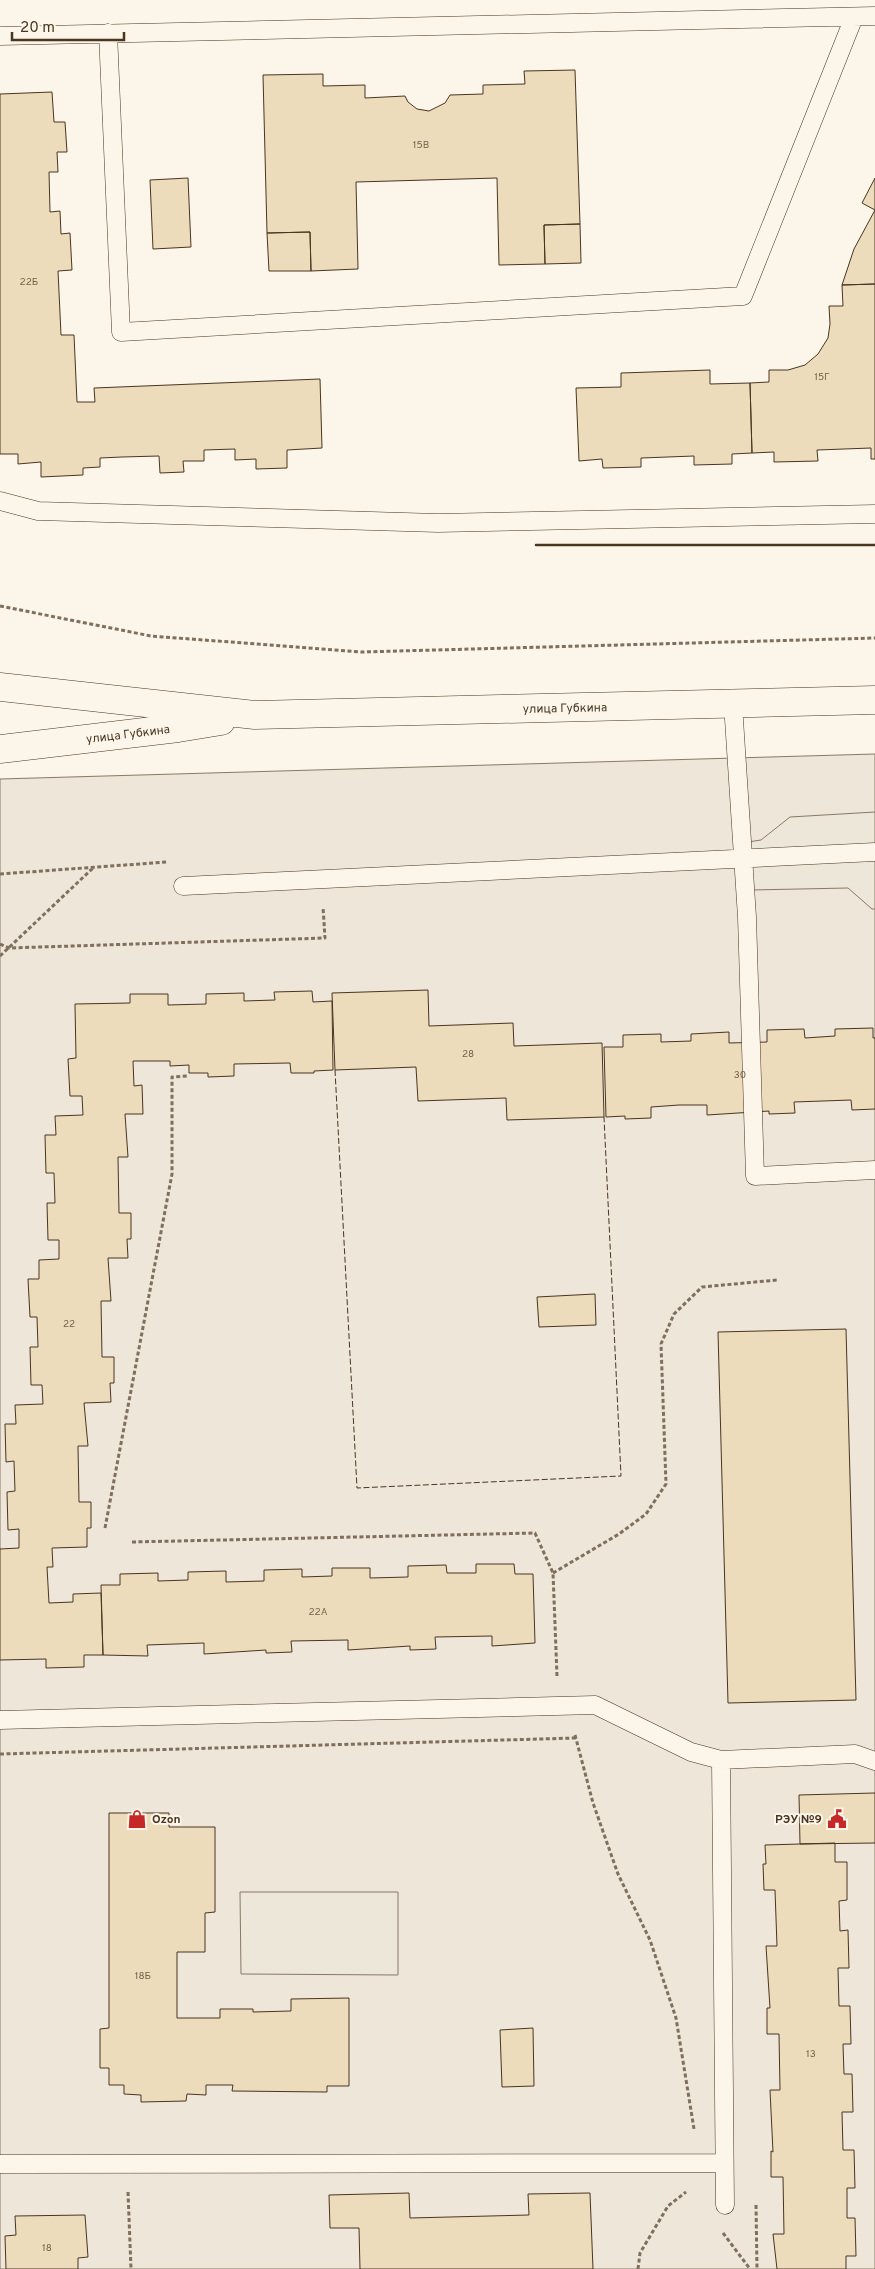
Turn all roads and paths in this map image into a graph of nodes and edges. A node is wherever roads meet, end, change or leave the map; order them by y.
1 (875, 16) edge
2 (854, 17) junction
3 (108, 33) junction
4 (0, 36) edge
5 (0, 501) edge
6 (875, 514) edge
7 (0, 606) edge
8 (875, 638) edge
9 (0, 687) edge
10 (875, 700) edge
11 (733, 704) junction
12 (254, 716) junction
13 (0, 749) edge
14 (875, 852) edge
15 (742, 857) junction
16 (95, 866) dead end
17 (321, 879) junction
18 (184, 886) dead end
19 (0, 944) edge
20 (9, 948) junction
21 (0, 956) edge
22 (188, 1076) dead end
23 (875, 1170) edge
24 (777, 1280) dead end
25 (105, 1528) dead end
26 (132, 1542) dead end
27 (552, 1573) junction
28 (557, 1680) dead end
29 (568, 1705) junction
30 (0, 1720) edge
31 (576, 1738) junction
32 (0, 1754) edge
33 (721, 1760) junction
34 (875, 1762) edge
35 (699, 2163) junction
36 (724, 2163) junction
37 (0, 2164) edge
38 (128, 2182) dead end
39 (725, 2206) dead end
40 (722, 2232) dead end
41 (131, 2269) edge
42 (638, 2269) edge
43 (750, 2269) edge

1 - 2 lane
2 - 3 lane
2 - 3 lane
3 - 4 lane
5 - 6 lane
7 - 8 path
9 - 12 main road, улица Губкина
10 - 11 main road, улица Губкина
11 - 12 main road, улица Губкина
11 - 15 lane
12 - 13 main road, улица Губкина
14 - 15 lane
15 - 17 lane
15 - 23 lane
16 - 20 path
17 - 18 lane
17 - 20 path
19 - 20 path
20 - 21 path
22 - 25 path
24 - 27 path
26 - 27 path
27 - 28 path
29 - 30 lane
29 - 31 path
29 - 33 lane
31 - 32 path
31 - 35 path
33 - 34 lane
33 - 36 lane
35 - 36 lane
35 - 37 lane
35 - 42 path
36 - 39 lane
38 - 41 path
40 - 43 path

